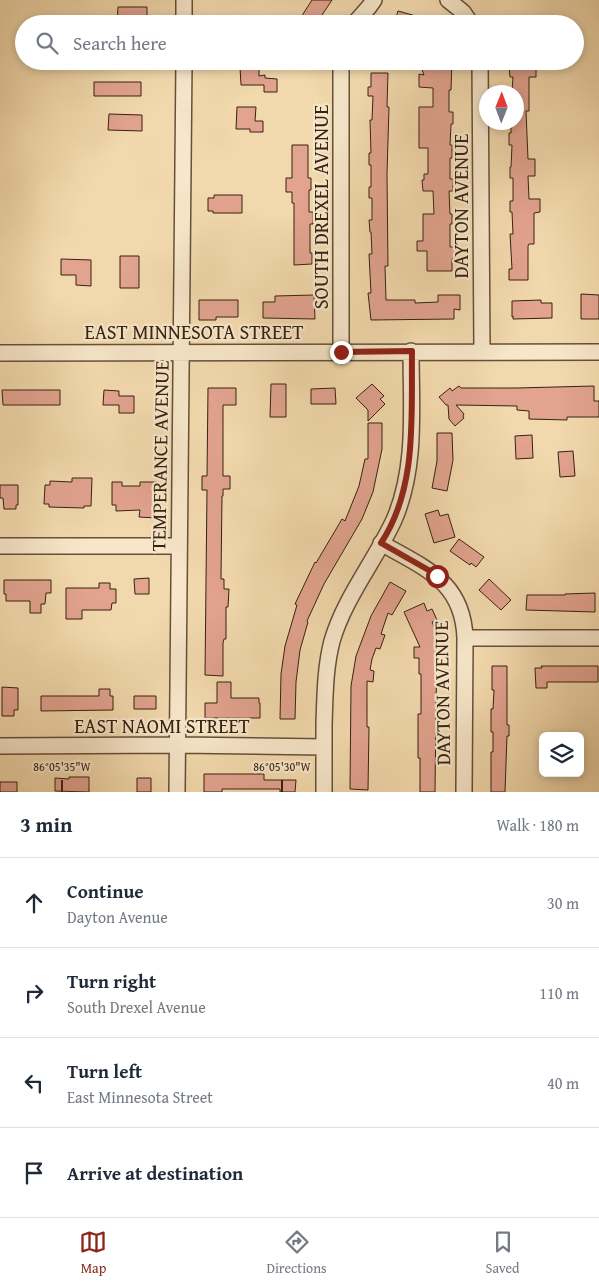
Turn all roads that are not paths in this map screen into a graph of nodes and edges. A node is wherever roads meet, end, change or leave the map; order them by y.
1 (184, 0) edge
2 (374, 0) edge
3 (448, 0) edge
4 (184, 15) edge
5 (362, 15) edge
6 (465, 15) edge
7 (184, 70) edge
8 (341, 70) edge
9 (480, 70) edge
10 (412, 351) junction
11 (482, 351) junction
12 (181, 352) junction
13 (341, 352) junction
14 (599, 352) edge
15 (0, 353) edge
16 (381, 543) junction
17 (0, 546) edge
18 (179, 546) junction
19 (465, 638) junction
20 (599, 638) edge
21 (178, 745) junction
22 (0, 746) edge
23 (324, 747) junction
24 (177, 792) edge
25 (324, 792) edge
26 (464, 792) edge

1 - 4 street
2 - 5 street
3 - 6 street
7 - 12 street, TEMPERANCE AVENUE
8 - 13 street, SOUTH DREXEL AVENUE
9 - 11 street, DAYTON AVENUE
10 - 11 street, EAST MINNESOTA STREET
10 - 13 street, EAST MINNESOTA STREET
10 - 16 street
11 - 14 street, EAST MINNESOTA STREET
12 - 13 street, EAST MINNESOTA STREET
12 - 15 street, EAST MINNESOTA STREET
12 - 18 street, TEMPERANCE AVENUE
16 - 19 street, DAYTON AVENUE
16 - 23 street
17 - 18 street
18 - 21 street, TEMPERANCE AVENUE
19 - 20 street
19 - 26 street, DAYTON AVENUE
21 - 22 street, EAST NAOMI STREET
21 - 23 street, EAST NAOMI STREET
21 - 24 street, TEMPERANCE AVENUE
23 - 25 street

